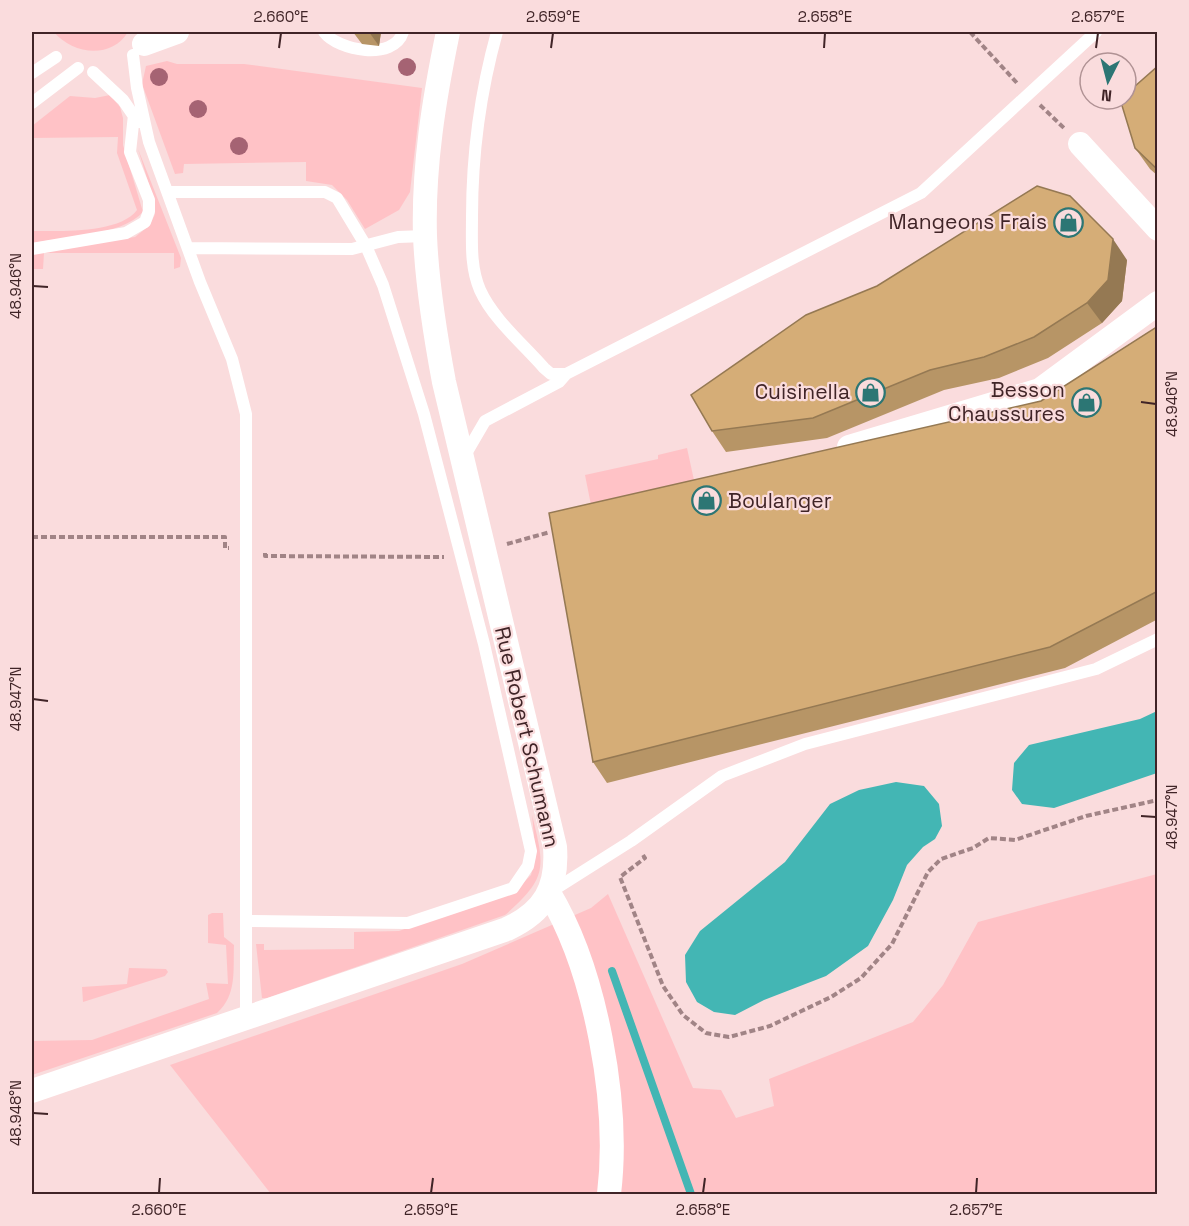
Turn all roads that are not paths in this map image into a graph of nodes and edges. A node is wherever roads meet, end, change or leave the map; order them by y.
1 (177, 32) edge
2 (324, 32) edge
3 (403, 32) edge
4 (448, 32) edge
5 (497, 32) edge
6 (1096, 32) edge
7 (139, 50) joint
8 (56, 57) dead end
9 (78, 68) dead end
10 (93, 72) dead end
11 (32, 73) edge
12 (32, 103) edge
13 (134, 115) junction
14 (149, 142) junction
15 (1080, 144) dead end
16 (169, 192) junction
17 (1158, 229) edge
18 (425, 236) junction
19 (366, 246) junction
20 (189, 248) junction
21 (32, 249) edge
22 (1158, 303) edge
23 (566, 374) junction
24 (831, 452) edge
25 (462, 461) junction
26 (1158, 639) edge
27 (549, 893) junction
28 (246, 921) junction
29 (246, 1019) junction
30 (32, 1091) edge
31 (609, 1194) edge

1 - 7 street
2 - 3 lane
4 - 18 street, Rue Robert Schumann
5 - 23 lane
6 - 23 lane
7 - 14 lane
8 - 11 lane
9 - 12 lane
10 - 13 lane
13 - 14 lane
13 - 21 lane
14 - 16 lane
15 - 17 street
16 - 19 lane
16 - 20 lane
18 - 19 lane
18 - 25 street, Rue Robert Schumann
19 - 20 lane
19 - 28 lane
20 - 28 lane
22 - 24 street
23 - 25 lane
25 - 27 street, Rue Robert Schumann
26 - 27 lane
27 - 29 street, Rue Robert Schumann
27 - 31 street
28 - 29 lane
29 - 30 street, Rue Robert Schumann

